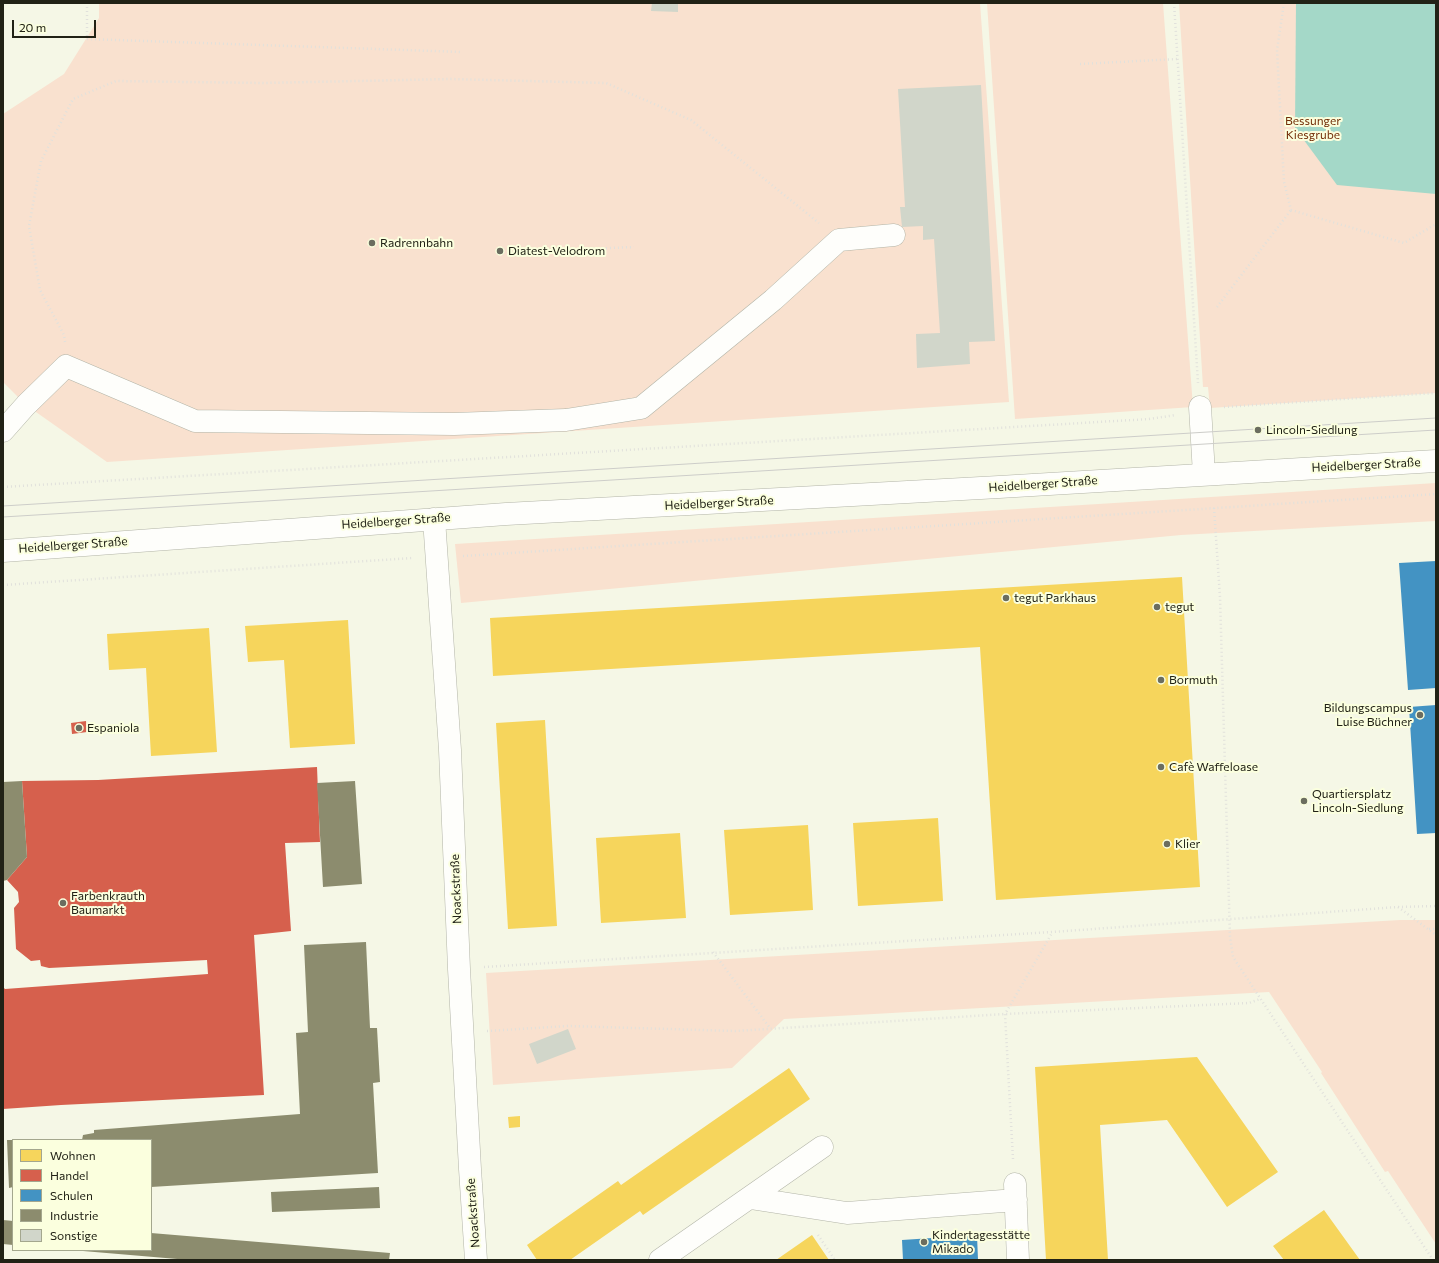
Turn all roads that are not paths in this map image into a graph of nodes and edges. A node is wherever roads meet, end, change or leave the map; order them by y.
1 (894, 235) dead end
2 (1200, 409) road end
3 (3, 431) edge
4 (1436, 461) edge
5 (1204, 474) junction
6 (434, 519) junction
7 (3, 550) edge
8 (822, 1147) dead end
9 (750, 1198) junction
10 (476, 1260) edge
11 (660, 1260) edge
12 (1018, 1260) edge

1 - 3 street
2 - 5 street
4 - 5 street, Heidelberger Straße
5 - 6 street, Heidelberger Straße
6 - 7 street, Heidelberger Straße
6 - 10 street, Noackstraße
8 - 9 street
9 - 11 street
9 - 12 street

